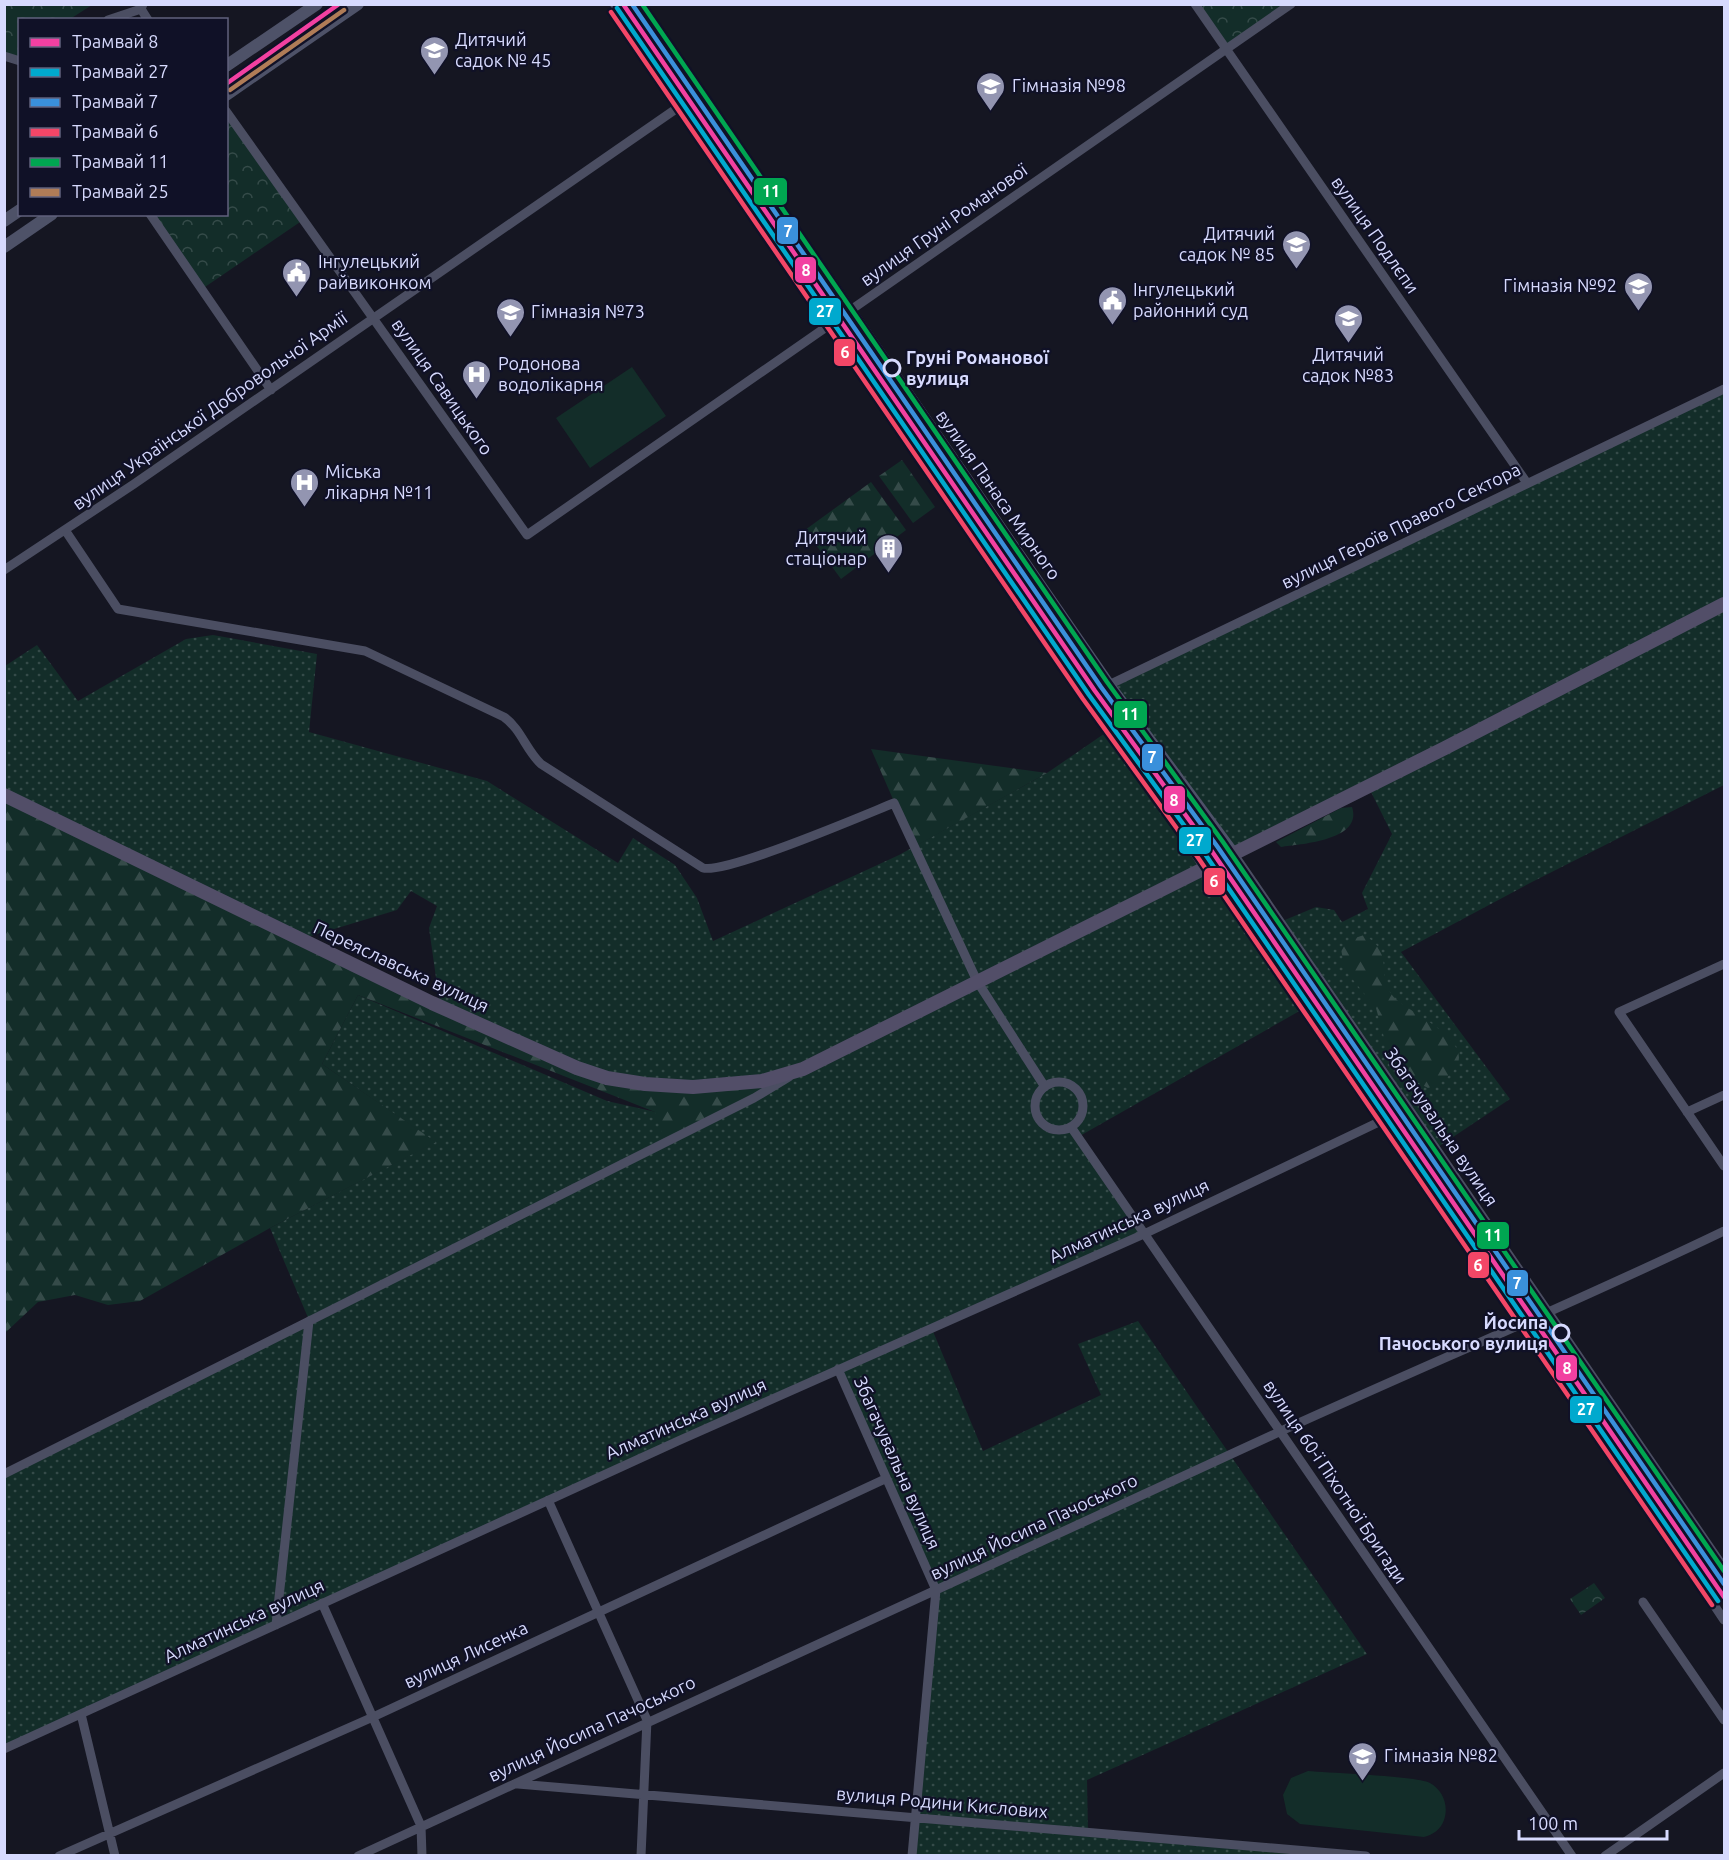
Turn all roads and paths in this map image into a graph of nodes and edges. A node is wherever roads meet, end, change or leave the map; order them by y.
1 (317, 4) edge
2 (358, 4) edge
3 (616, 4) edge
4 (638, 4) edge
5 (1196, 4) edge
6 (1291, 4) edge
7 (142, 7) edge
8 (113, 18) edge
9 (1226, 50) junction
10 (228, 65) edge
11 (699, 93) junction
12 (228, 94) edge
13 (684, 103) junction
14 (228, 114) edge
15 (18, 211) edge
16 (49, 216) edge
17 (151, 216) edge
18 (4, 220) edge
19 (4, 247) edge
20 (849, 312) junction
21 (373, 319) junction
22 (834, 322) junction
23 (1725, 389) edge
24 (271, 390) junction
25 (1527, 483) junction
26 (65, 530) junction
27 (527, 535) joint
28 (4, 570) edge
29 (1725, 604) edge
30 (1109, 685) junction
31 (1092, 693) junction
32 (4, 795) edge
33 (1233, 853) junction
34 (1205, 866) junction
35 (1725, 964) edge
36 (977, 981) junction
37 (803, 1069) junction
38 (1045, 1087) junction
39 (1725, 1095) edge
40 (1688, 1112) junction
41 (1381, 1121) junction
42 (1071, 1127) junction
43 (1725, 1166) edge
44 (1725, 1231) edge
45 (1144, 1234) junction
46 (1548, 1312) junction
47 (309, 1320) junction
48 (1525, 1322) junction
49 (838, 1369) junction
50 (1280, 1432) junction
51 (4, 1474) edge
52 (885, 1479) junction
53 (548, 1500) junction
54 (1725, 1568) edge
55 (936, 1590) junction
56 (1643, 1602) dead end
57 (322, 1604) junction
58 (600, 1612) junction
59 (1725, 1620) edge
60 (276, 1624) junction
61 (81, 1714) junction
62 (373, 1717) junction
63 (647, 1720) junction
64 (1725, 1720) edge
65 (4, 1749) edge
66 (1725, 1773) edge
67 (516, 1784) junction
68 (644, 1796) junction
69 (915, 1818) junction
70 (421, 1826) junction
71 (110, 1832) junction
72 (59, 1856) edge
73 (115, 1856) edge
74 (358, 1856) edge
75 (422, 1856) edge
76 (641, 1856) edge
77 (912, 1856) edge
78 (1366, 1856) edge
79 (1572, 1856) edge
80 (1605, 1856) edge

1 - 10 main road
2 - 12 main road
3 - 13 main road, вулиця Панаса Мирного
4 - 11 main road, вулиця Панаса Мирного
5 - 9 street, вулиця Подлєпи
6 - 9 street, вулиця Груні Романової
7 - 8 street
9 - 20 street, вулиця Груні Романової
9 - 25 street, вулиця Подлєпи
11 - 13 street, вулиця Української Добровольчої Армії
11 - 20 main road, вулиця Панаса Мирного
13 - 21 street, вулиця Української Добровольчої Армії
13 - 22 main road, вулиця Панаса Мирного
14 - 21 street, вулиця Савицького
15 - 18 main road
16 - 19 main road
17 - 24 street
20 - 22 street, вулиця Груні Романової
20 - 30 main road, вулиця Панаса Мирного
21 - 24 street, вулиця Української Добровольчої Армії
21 - 27 street, вулиця Савицького
22 - 27 street, вулиця Груні Романової
22 - 31 main road, вулиця Панаса Мирного
23 - 25 street, вулиця Героїв Правого Сектора
24 - 26 street, вулиця Української Добровольчої Армії
25 - 30 street, вулиця Героїв Правого Сектора
26 - 28 street, вулиця Української Добровольчої Армії
26 - 36 street
29 - 33 main road, Переяславська вулиця
30 - 31 street, вулиця Героїв Правого Сектора
30 - 33 main road, вулиця Панаса Мирного
31 - 34 main road, вулиця Панаса Мирного
32 - 37 main road, Переяславська вулиця
33 - 34 main road, Переяславська вулиця
33 - 46 street, Збагачувальна вулиця
34 - 36 main road, Переяславська вулиця
34 - 41 street
35 - 40 street
36 - 37 main road, Переяславська вулиця
36 - 38 street
37 - 47 street
38 - 42 street
38 - 42 street
39 - 40 street
40 - 43 street
41 - 45 street, Алматинська вулиця
41 - 48 street
42 - 45 street, вулиця 60-ї Піхотної Бригади
44 - 46 street, вулиця Йосипа Пачоського
45 - 49 street, Алматинська вулиця
45 - 50 street, вулиця 60-ї Піхотної Бригади
46 - 48 street, вулиця Йосипа Пачоського
46 - 54 street, Збагачувальна вулиця
47 - 51 street
47 - 60 street
48 - 50 street, вулиця Йосипа Пачоського
48 - 59 street
49 - 52 street, Збагачувальна вулиця
49 - 53 street, Алматинська вулиця
50 - 55 street, вулиця Йосипа Пачоського
50 - 79 street, вулиця 60-ї Піхотної Бригади
52 - 55 street, Збагачувальна вулиця
52 - 58 street, вулиця Лисенка
53 - 57 street, Алматинська вулиця
53 - 58 street
55 - 63 street, вулиця Йосипа Пачоського
55 - 69 street, Збагачувальна вулиця
56 - 64 street
57 - 60 street, Алматинська вулиця
57 - 62 street
58 - 62 street, вулиця Лисенка
58 - 63 street
60 - 61 street, Алматинська вулиця
61 - 65 street, Алматинська вулиця
61 - 71 street
62 - 70 street
62 - 71 street, вулиця Лисенка
63 - 67 street, вулиця Йосипа Пачоського
63 - 68 street
66 - 80 street
67 - 68 street, вулиця Родини Кислових
67 - 70 street, вулиця Йосипа Пачоського
68 - 69 street, вулиця Родини Кислових
68 - 76 street
69 - 77 street, Збагачувальна вулиця
69 - 78 street, вулиця Родини Кислових
70 - 74 street, вулиця Йосипа Пачоського
70 - 75 street
71 - 72 street, вулиця Лисенка
71 - 73 street

